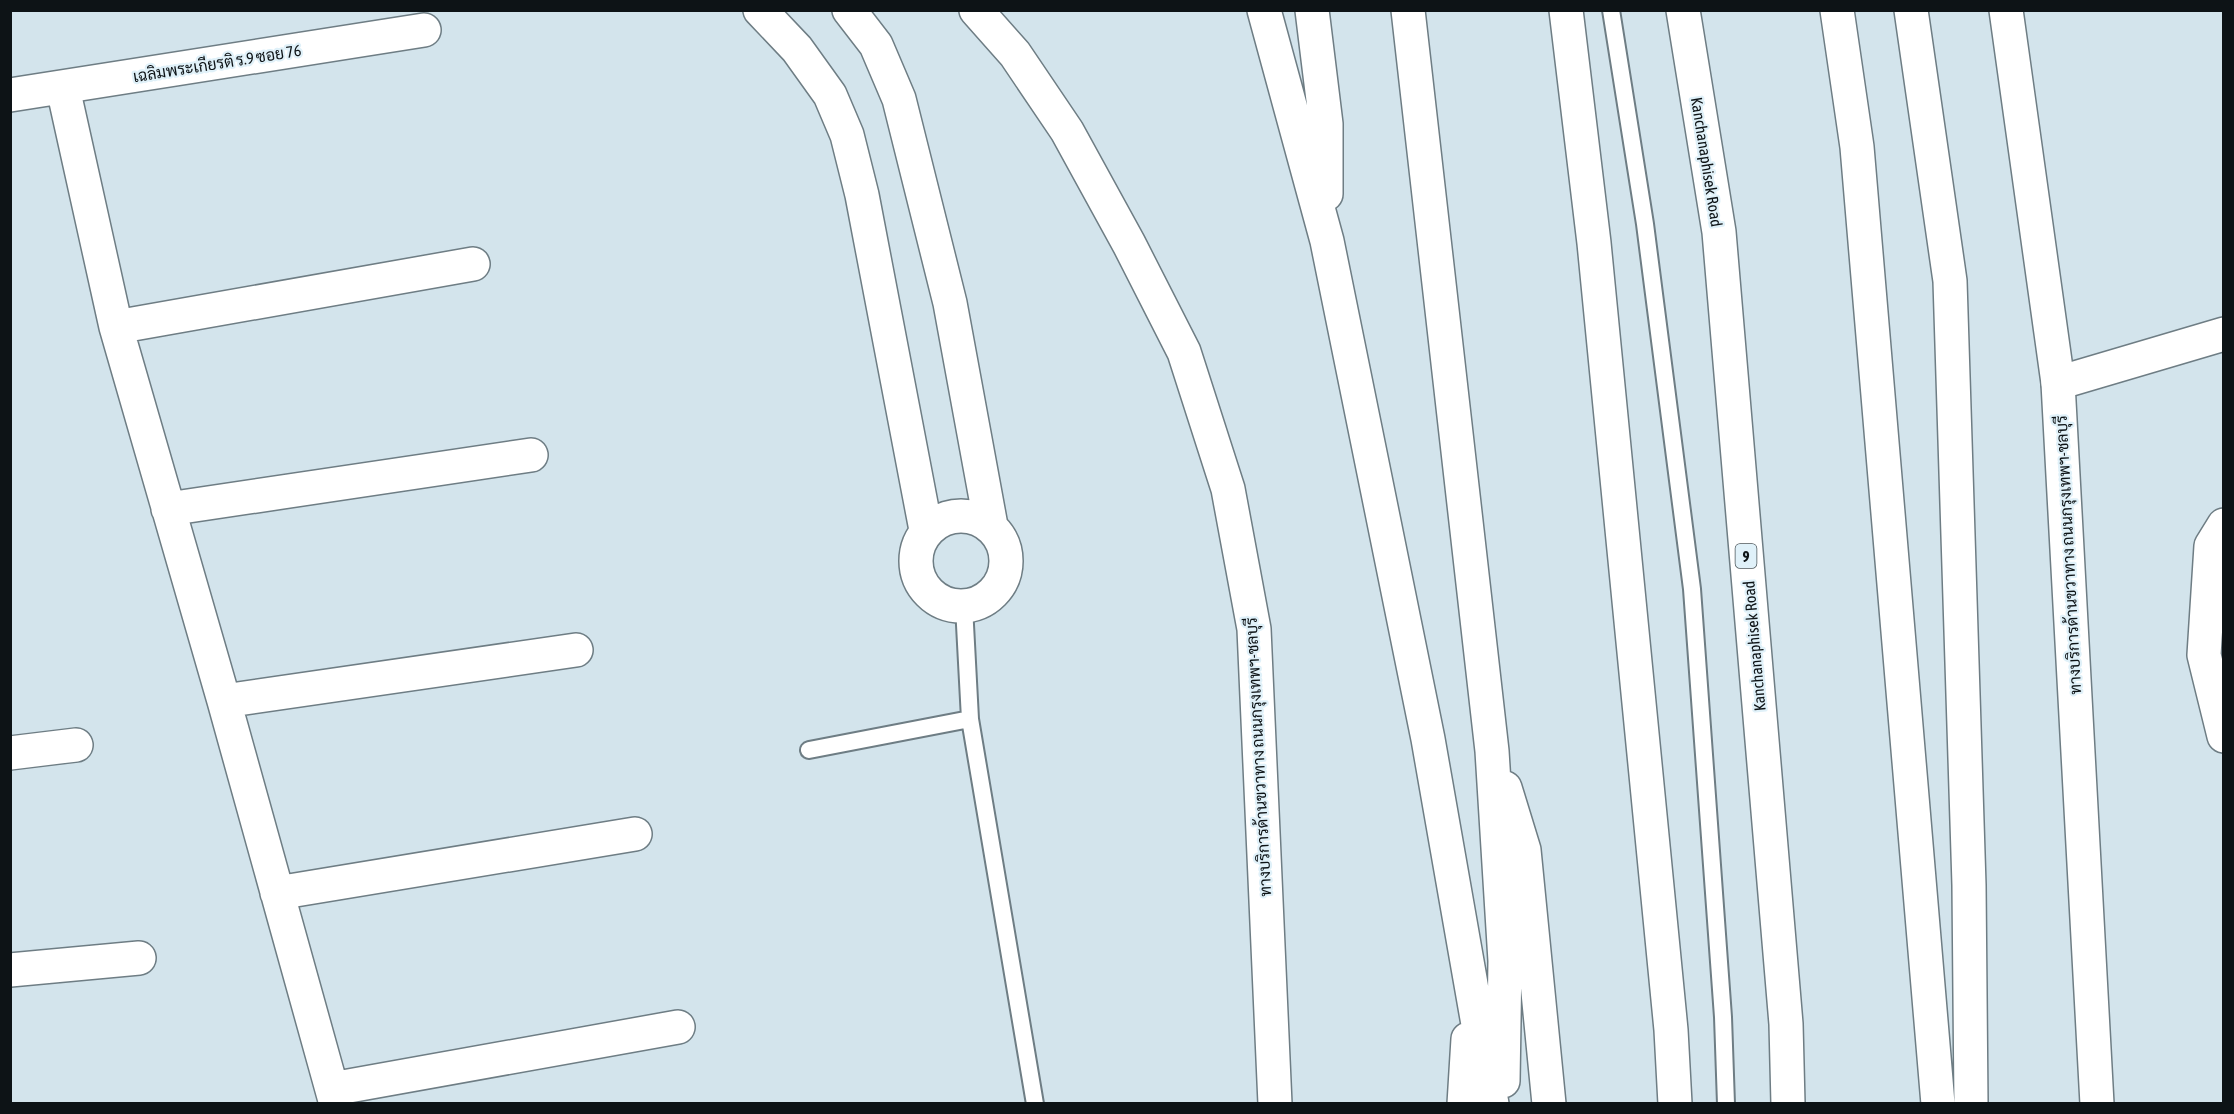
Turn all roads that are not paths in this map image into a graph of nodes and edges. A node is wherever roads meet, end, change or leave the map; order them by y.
1 (760, 10) edge
2 (849, 10) edge
3 (976, 10) edge
4 (1264, 10) edge
5 (1312, 10) edge
6 (1408, 10) edge
7 (1566, 10) edge
8 (1611, 10) edge
9 (1683, 10) edge
10 (1837, 10) edge
11 (1911, 10) edge
12 (2006, 10) edge
13 (424, 30) dead end
14 (63, 88) junction
15 (10, 94) edge
16 (1326, 241) junction
17 (473, 264) dead end
18 (116, 327) junction
19 (2223, 334) edge
20 (2058, 383) junction
21 (531, 455) dead end
22 (168, 509) junction
23 (2223, 525) edge
24 (991, 526) junction
25 (926, 530) junction
26 (2216, 575) edge
27 (964, 606) junction
28 (576, 650) dead end
29 (224, 701) junction
30 (970, 719) junction
31 (2223, 736) edge
32 (76, 745) dead end
33 (809, 750) dead end
34 (1492, 751) junction
35 (10, 753) edge
36 (635, 834) dead end
37 (277, 893) junction
38 (139, 958) dead end
39 (10, 970) edge
40 (1471, 983) junction
41 (678, 1027) dead end
42 (334, 1096) edge
43 (1035, 1104) edge
44 (1275, 1104) edge
45 (1464, 1104) edge
46 (1492, 1104) edge
47 (1503, 1104) edge
48 (1549, 1104) edge
49 (1675, 1104) edge
50 (1726, 1104) edge
51 (1788, 1104) edge
52 (1938, 1104) edge
53 (1971, 1104) edge
54 (2097, 1104) edge

1 - 25 main road
2 - 24 main road
3 - 44 main road, ทางบริการด้านขวาทาง ถนนกรุงเทพฯ-ชลบุรี
4 - 16 main road
5 - 16 main road
6 - 34 main road
7 - 49 main road
8 - 50 lane
9 - 51 main road, Kanchanaphisek Road / 9
10 - 52 main road
11 - 53 main road
12 - 20 main road, ทางบริการด้านขวาทาง ถนนกรุงเทพฯ-ชลบุรี
13 - 14 main road, เฉลิมพระเกียรติ ร.9 ซอย 76
14 - 15 main road, เฉลิมพระเกียรติ ร.9 ซอย 76
14 - 18 main road
16 - 40 main road
17 - 18 main road
18 - 22 main road
19 - 20 main road
20 - 54 main road, ทางบริการด้านขวาทาง ถนนกรุงเทพฯ-ชลบุรี
21 - 22 main road
22 - 29 main road
23 - 26 main road
24 - 25 main road
24 - 27 main road
25 - 27 main road
26 - 31 main road
27 - 30 lane
28 - 29 main road
29 - 37 main road
30 - 33 lane
30 - 43 lane
32 - 35 main road
34 - 47 main road
34 - 48 main road
36 - 37 main road
37 - 42 main road
38 - 39 main road
40 - 45 main road
40 - 46 main road
41 - 42 main road

